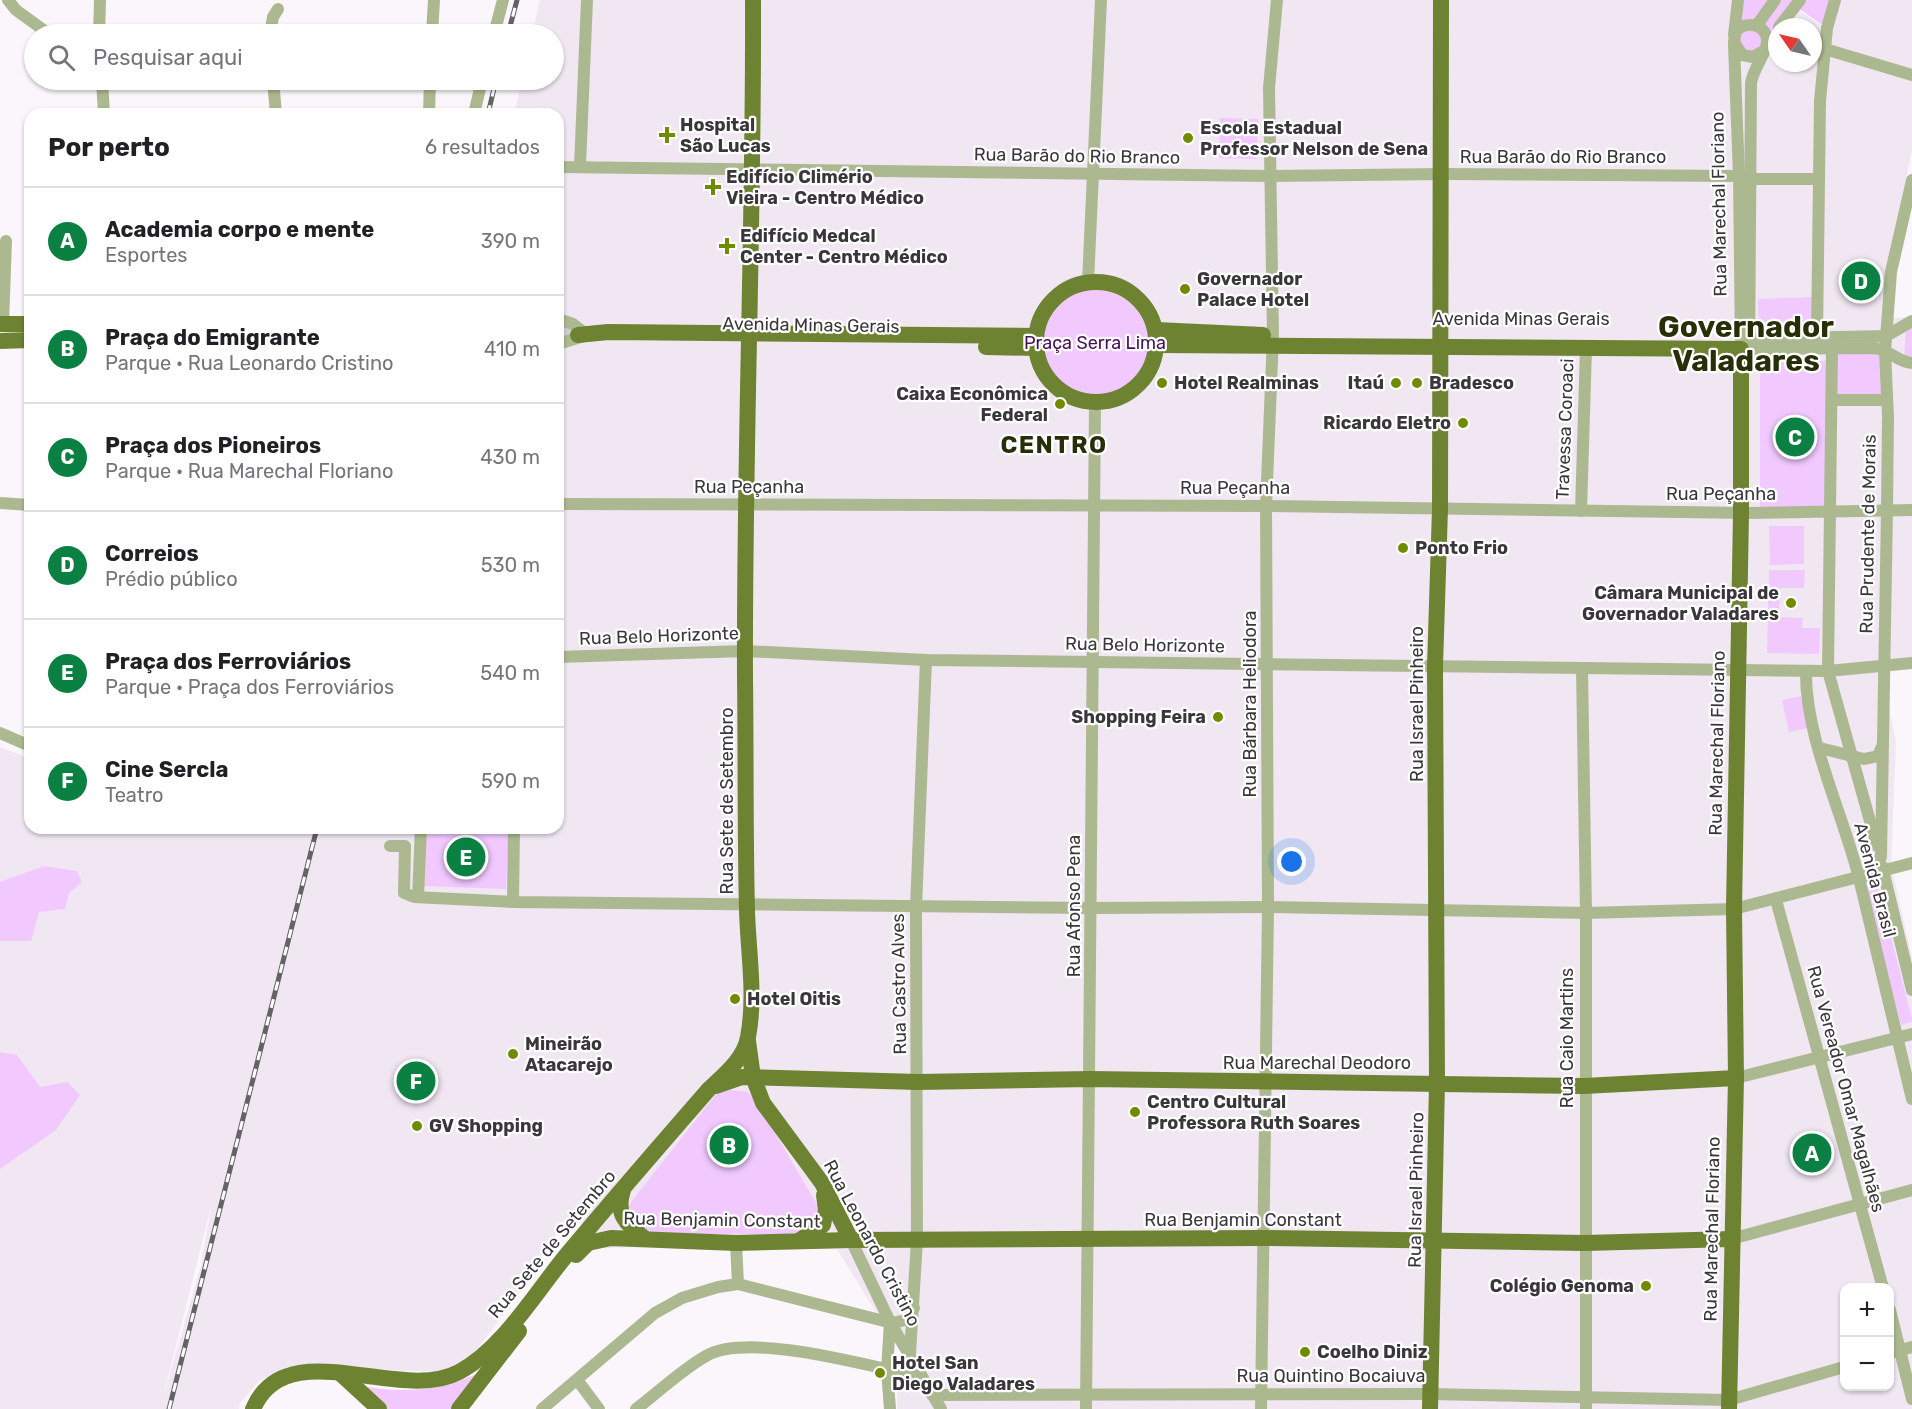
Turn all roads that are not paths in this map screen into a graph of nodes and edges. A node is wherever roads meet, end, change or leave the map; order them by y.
1 (8, 0) edge
2 (100, 0) edge
3 (434, 0) edge
4 (502, 0) edge
5 (587, 0) edge
6 (753, 0) edge
7 (1101, 0) edge
8 (1277, 0) edge
9 (1441, 0) edge
10 (1738, 0) edge
11 (1775, 0) edge
12 (1800, 0) edge
13 (1835, 0) edge
14 (278, 9) dead end
15 (1786, 18) edge
16 (35, 24) edge
17 (99, 24) edge
18 (272, 24) edge
19 (433, 24) edge
20 (496, 24) edge
21 (1757, 26) junction
22 (1734, 39) junction
23 (1768, 42) edge
24 (1764, 47) junction
25 (1825, 49) junction
26 (1912, 75) edge
27 (103, 90) edge
28 (274, 90) edge
29 (281, 90) edge
30 (430, 90) edge
31 (480, 90) edge
32 (104, 108) edge
33 (275, 108) edge
34 (282, 108) edge
35 (429, 108) edge
36 (475, 108) edge
37 (580, 166) junction
38 (564, 167) edge
39 (753, 169) junction
40 (1094, 174) junction
41 (1443, 174) junction
42 (1269, 176) junction
43 (1745, 177) junction
44 (1819, 179) junction
45 (1912, 180) edge
46 (6, 241) dead end
47 (1088, 282) junction
48 (1912, 321) edge
49 (564, 322) edge
50 (24, 325) edge
51 (1, 330) edge
52 (583, 335) junction
53 (1886, 336) junction
54 (1817, 337) junction
55 (24, 338) edge
56 (747, 338) junction
57 (1156, 338) junction
58 (1273, 341) junction
59 (564, 342) tunnel mouth
60 (1036, 342) junction
61 (1440, 343) junction
62 (1745, 344) junction
63 (1586, 348) junction
64 (1832, 348) junction
65 (1885, 351) junction
66 (1912, 363) edge
67 (1832, 400) junction
68 (1887, 400) junction
69 (1095, 403) junction
70 (24, 502) edge
71 (0, 503) edge
72 (564, 504) edge
73 (747, 505) junction
74 (1266, 506) junction
75 (1092, 507) junction
76 (1440, 509) junction
77 (1887, 510) junction
78 (1912, 510) edge
79 (1581, 511) junction
80 (1831, 512) junction
81 (1744, 513) junction
82 (745, 651) junction
83 (564, 657) edge
84 (926, 660) junction
85 (1093, 662) junction
86 (1912, 663) edge
87 (1269, 664) junction
88 (1884, 664) junction
89 (1435, 666) junction
90 (1582, 668) junction
91 (1742, 670) junction
92 (1806, 671) junction
93 (1828, 671) junction
94 (0, 734) edge
95 (1885, 737) junction
96 (24, 744) edge
97 (1820, 748) junction
98 (1851, 757) junction
99 (421, 834) edge
100 (514, 834) edge
101 (390, 846) dead end
102 (1881, 857) junction
103 (1912, 863) edge
104 (1883, 871) junction
105 (1862, 880) junction
106 (418, 897) junction
107 (1776, 900) junction
108 (513, 902) junction
109 (747, 905) junction
110 (916, 907) junction
111 (1268, 907) junction
112 (1092, 908) junction
113 (1437, 908) junction
114 (1734, 909) junction
115 (1586, 913) junction
116 (1912, 990) edge
117 (1912, 1034) edge
118 (1897, 1038) junction
119 (748, 1041) junction
120 (1818, 1056) junction
121 (753, 1077) junction
122 (1736, 1078) junction
123 (1090, 1079) junction
124 (918, 1082) junction
125 (1266, 1082) junction
126 (1437, 1083) junction
127 (1584, 1086) junction
128 (709, 1089) junction
129 (1912, 1099) edge
130 (822, 1184) junction
131 (624, 1187) junction
132 (1912, 1190) edge
133 (1859, 1204) junction
134 (644, 1238) junction
135 (1264, 1238) junction
136 (1731, 1239) junction
137 (850, 1240) junction
138 (917, 1240) junction
139 (1090, 1240) junction
140 (1435, 1241) junction
141 (736, 1243) junction
142 (785, 1243) junction
143 (1586, 1243) junction
144 (575, 1257) joint
145 (1882, 1283) edge
146 (738, 1284) junction
147 (914, 1308) junction
148 (890, 1322) junction
149 (1894, 1325) edge
150 (1901, 1350) edge
151 (910, 1354) junction
152 (1840, 1368) edge
153 (887, 1370) junction
154 (341, 1374) junction
155 (922, 1377) junction
156 (578, 1381) junction
157 (1261, 1394) junction
158 (932, 1395) junction
159 (1086, 1395) junction
160 (1912, 1400) edge
161 (1430, 1402) edge
162 (1586, 1403) edge
163 (1729, 1404) edge
164 (253, 1409) edge
165 (379, 1409) edge
166 (459, 1409) edge
167 (542, 1409) edge
168 (599, 1409) edge
169 (636, 1409) edge
170 (890, 1409) edge
171 (941, 1409) edge
172 (1086, 1409) edge
173 (1261, 1409) edge

1 - 16 street
2 - 17 street
3 - 19 street
4 - 20 street
5 - 37 street
6 - 39 main road, Rua Sete de Setembro
7 - 40 street
8 - 42 street, Rua Bárbara Heliodora
9 - 41 main road, Rua Israel Pinheiro
10 - 22 street, Rua Marechal Floriano
11 - 21 street
12 - 15 street
13 - 25 street
14 - 18 street
21 - 22 street
21 - 24 street
22 - 24 street
22 - 43 street, Rua Marechal Floriano
23 - 24 street
24 - 43 street, Rua Marechal Floriano
25 - 26 street
25 - 44 street
27 - 32 street
28 - 33 street
29 - 34 street
30 - 35 street
31 - 36 street
37 - 38 street, Rua Barão do Rio Branco
37 - 39 street, Rua Barão do Rio Branco
39 - 40 street, Rua Barão do Rio Branco
39 - 56 main road, Rua Sete de Setembro
40 - 42 street, Rua Barão do Rio Branco
40 - 47 street
41 - 42 street, Rua Barão do Rio Branco
41 - 43 street, Rua Barão do Rio Branco
41 - 61 main road, Rua Israel Pinheiro
42 - 58 street, Rua Bárbara Heliodora
43 - 44 street, Rua Barão do Rio Branco
43 - 62 street, Rua Marechal Floriano
44 - 54 street
45 - 53 street, Rua Prudente de Morais
46 - 51 street
47 - 57 main road
47 - 60 main road
48 - 53 street
49 - 52 street
50 - 51 main road
51 - 55 main road
52 - 56 main road, Avenida Minas Gerais
52 - 59 street, Avenida Minas Gerais
53 - 54 street, Avenida Minas Gerais
53 - 65 street, Rua Prudente de Morais
54 - 62 street, Avenida Minas Gerais
56 - 60 main road, Avenida Minas Gerais
56 - 73 main road, Rua Sete de Setembro
57 - 58 main road, Avenida Minas Gerais
57 - 69 main road
58 - 61 main road, Avenida Minas Gerais
58 - 74 street, Rua Bárbara Heliodora
60 - 69 main road
61 - 62 main road, Avenida Minas Gerais
61 - 63 main road, Avenida Minas Gerais
61 - 76 main road, Rua Israel Pinheiro
62 - 63 main road, Avenida Minas Gerais
62 - 64 street, Avenida Minas Gerais
62 - 81 main road, Rua Marechal Floriano
63 - 79 street, Travessa Coroaci
64 - 65 street, Avenida Minas Gerais
64 - 67 street
65 - 66 street
65 - 68 street, Rua Prudente de Morais
67 - 68 street
67 - 80 street
68 - 77 street, Rua Prudente de Morais
69 - 75 street, Rua Afonso Pena
70 - 71 street
72 - 73 street, Rua Peçanha
73 - 75 street, Rua Peçanha
73 - 82 main road, Rua Sete de Setembro
74 - 75 street, Rua Peçanha
74 - 76 street, Rua Peçanha
74 - 87 street, Rua Bárbara Heliodora
75 - 85 street, Rua Afonso Pena
76 - 79 street, Rua Peçanha
76 - 89 main road, Rua Israel Pinheiro
77 - 78 street, Rua Peçanha
77 - 80 street, Rua Peçanha
77 - 88 street, Rua Prudente de Morais
79 - 81 street, Rua Peçanha
80 - 81 street, Rua Peçanha
80 - 93 street
81 - 91 main road, Rua Marechal Floriano
82 - 83 street, Rua Belo Horizonte
82 - 84 street, Rua Belo Horizonte
82 - 109 main road, Rua Sete de Setembro
84 - 85 street, Rua Belo Horizonte
84 - 110 street, Rua Castro Alves
85 - 87 street, Rua Belo Horizonte
85 - 112 street, Rua Afonso Pena
86 - 88 street, Rua Belo Horizonte
87 - 89 street, Rua Belo Horizonte
87 - 111 street, Rua Bárbara Heliodora
88 - 93 street, Rua Belo Horizonte
88 - 95 street, Rua Prudente de Morais
89 - 90 street, Rua Belo Horizonte
89 - 113 main road, Rua Israel Pinheiro
90 - 91 street, Rua Belo Horizonte
90 - 115 street, Rua Caio Martins
91 - 92 street, Rua Belo Horizonte
91 - 114 main road, Rua Marechal Floriano
92 - 93 street, Rua Belo Horizonte
92 - 97 street, Avenida Brasil
93 - 98 street
94 - 96 street
95 - 98 street
95 - 102 street, Rua Prudente de Morais
97 - 98 street
97 - 105 street, Avenida Brasil
98 - 102 street
99 - 106 street
100 - 108 street
101 - 106 street
102 - 104 street
102 - 105 street
103 - 104 street
104 - 105 street
104 - 116 street
105 - 107 street
105 - 118 street, Avenida Brasil
106 - 108 street
107 - 114 street
107 - 120 street, Rua Vereador Omar Magalhães
108 - 109 street
109 - 110 street
109 - 119 main road, Rua Sete de Setembro
110 - 112 street
110 - 124 street, Rua Castro Alves
111 - 112 street
111 - 113 street
111 - 125 street, Rua Bárbara Heliodora
112 - 123 street, Rua Afonso Pena
113 - 115 street
113 - 126 main road, Rua Israel Pinheiro
114 - 115 street
114 - 122 main road, Rua Marechal Floriano
115 - 127 street, Rua Caio Martins
117 - 118 street, Rua Marechal Deodoro
118 - 120 street, Rua Marechal Deodoro
118 - 129 street, Avenida Brasil
119 - 121 main road
119 - 128 main road, Rua Sete de Setembro
120 - 122 street, Rua Marechal Deodoro
120 - 133 street, Rua Vereador Omar Magalhães
121 - 124 main road, Rua Marechal Deodoro
121 - 128 main road
121 - 130 main road, Rua Leonardo Cristino
122 - 127 main road, Rua Marechal Deodoro
122 - 136 main road, Rua Marechal Floriano
123 - 124 main road, Rua Marechal Deodoro
123 - 125 main road, Rua Marechal Deodoro
123 - 139 street, Rua Afonso Pena
124 - 138 street, Rua Castro Alves
125 - 126 main road, Rua Marechal Deodoro
125 - 135 street, Rua Bárbara Heliodora
126 - 127 main road, Rua Marechal Deodoro
126 - 140 main road, Rua Israel Pinheiro
127 - 143 street, Rua Caio Martins
128 - 131 main road, Rua Sete de Setembro
130 - 137 main road, Rua Leonardo Cristino
130 - 142 main road
131 - 134 main road
131 - 154 main road, Rua Sete de Setembro
132 - 133 street, Rua Benjamin Constant
133 - 136 street, Rua Benjamin Constant
133 - 145 street, Rua Vereador Omar Magalhães
134 - 141 main road, Rua Benjamin Constant
134 - 144 main road, Rua Benjamin Constant
135 - 139 main road, Rua Benjamin Constant
135 - 140 main road, Rua Benjamin Constant
135 - 157 street, Rua Bárbara Heliodora
136 - 143 main road, Rua Benjamin Constant
136 - 163 main road, Rua Marechal Floriano
137 - 138 main road, Rua Benjamin Constant
137 - 142 main road, Rua Benjamin Constant
137 - 148 street, Rua Leonardo Cristino
138 - 139 main road, Rua Benjamin Constant
138 - 147 street, Rua Castro Alves
139 - 159 street, Rua Afonso Pena
140 - 143 main road, Rua Benjamin Constant
140 - 161 main road, Rua Israel Pinheiro
141 - 142 main road, Rua Benjamin Constant
141 - 146 street
143 - 162 street, Rua Caio Martins
144 - 166 main road, Rua Sete de Setembro
146 - 148 street
146 - 156 street
147 - 148 street
147 - 151 street, Rua Castro Alves
148 - 151 street, Rua Leonardo Cristino
148 - 153 street
149 - 150 street
150 - 160 street
151 - 155 street, Rua Leonardo Cristino
152 - 163 street, Rua Quintino Bocaiuva
153 - 155 street
153 - 169 street
153 - 170 street
154 - 164 main road, Rua Sete de Setembro
154 - 165 main road
155 - 158 street, Rua Leonardo Cristino
156 - 167 street
156 - 168 street
157 - 159 street, Rua Quintino Bocaiuva
157 - 161 street, Rua Quintino Bocaiuva
157 - 173 street, Rua Bárbara Heliodora
158 - 159 street, Rua Quintino Bocaiuva
158 - 171 street, Rua Leonardo Cristino
159 - 172 street, Rua Afonso Pena
161 - 162 street, Rua Quintino Bocaiuva
162 - 163 street, Rua Quintino Bocaiuva

